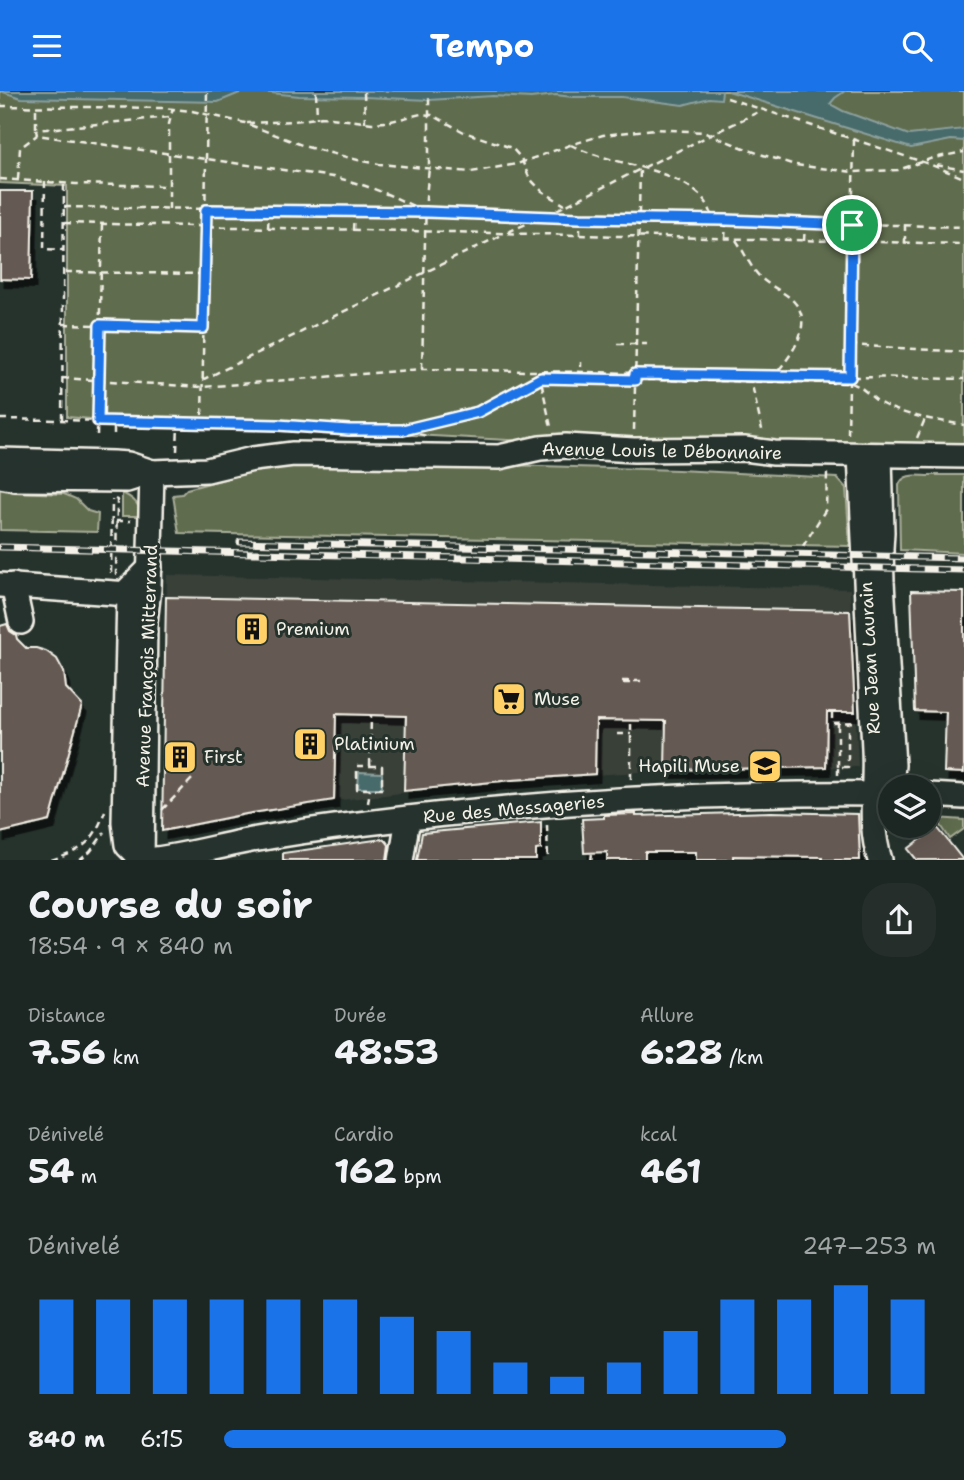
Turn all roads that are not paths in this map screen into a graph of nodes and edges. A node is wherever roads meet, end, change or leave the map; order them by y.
1 (862, 449) junction
2 (964, 456) edge
3 (0, 460) edge
4 (152, 472) junction
5 (0, 476) edge
6 (150, 568) junction
7 (7, 585) edge
8 (120, 593) junction
9 (21, 622) dead end
10 (881, 775) edge
11 (878, 792) edge
12 (941, 796) edge
13 (964, 797) edge
14 (878, 816) edge
15 (408, 818) junction
16 (140, 860) edge
17 (401, 860) edge
18 (880, 860) edge

1 - 2 street, Avenue Louis le Débonnaire
1 - 4 street, Avenue Louis le Débonnaire
1 - 10 street, Rue Jean Laurain
3 - 4 street, Avenue Louis le Débonnaire
4 - 5 street, Avenue Louis le Débonnaire
4 - 6 street, Avenue François Mitterrand
6 - 8 street
6 - 16 street, Avenue François Mitterrand
7 - 8 street
7 - 9 street
8 - 16 street
11 - 15 street, Rue des Messageries
12 - 13 street
14 - 18 street, Rue Jean Laurain
15 - 16 street, Rue des Messageries
15 - 17 street

